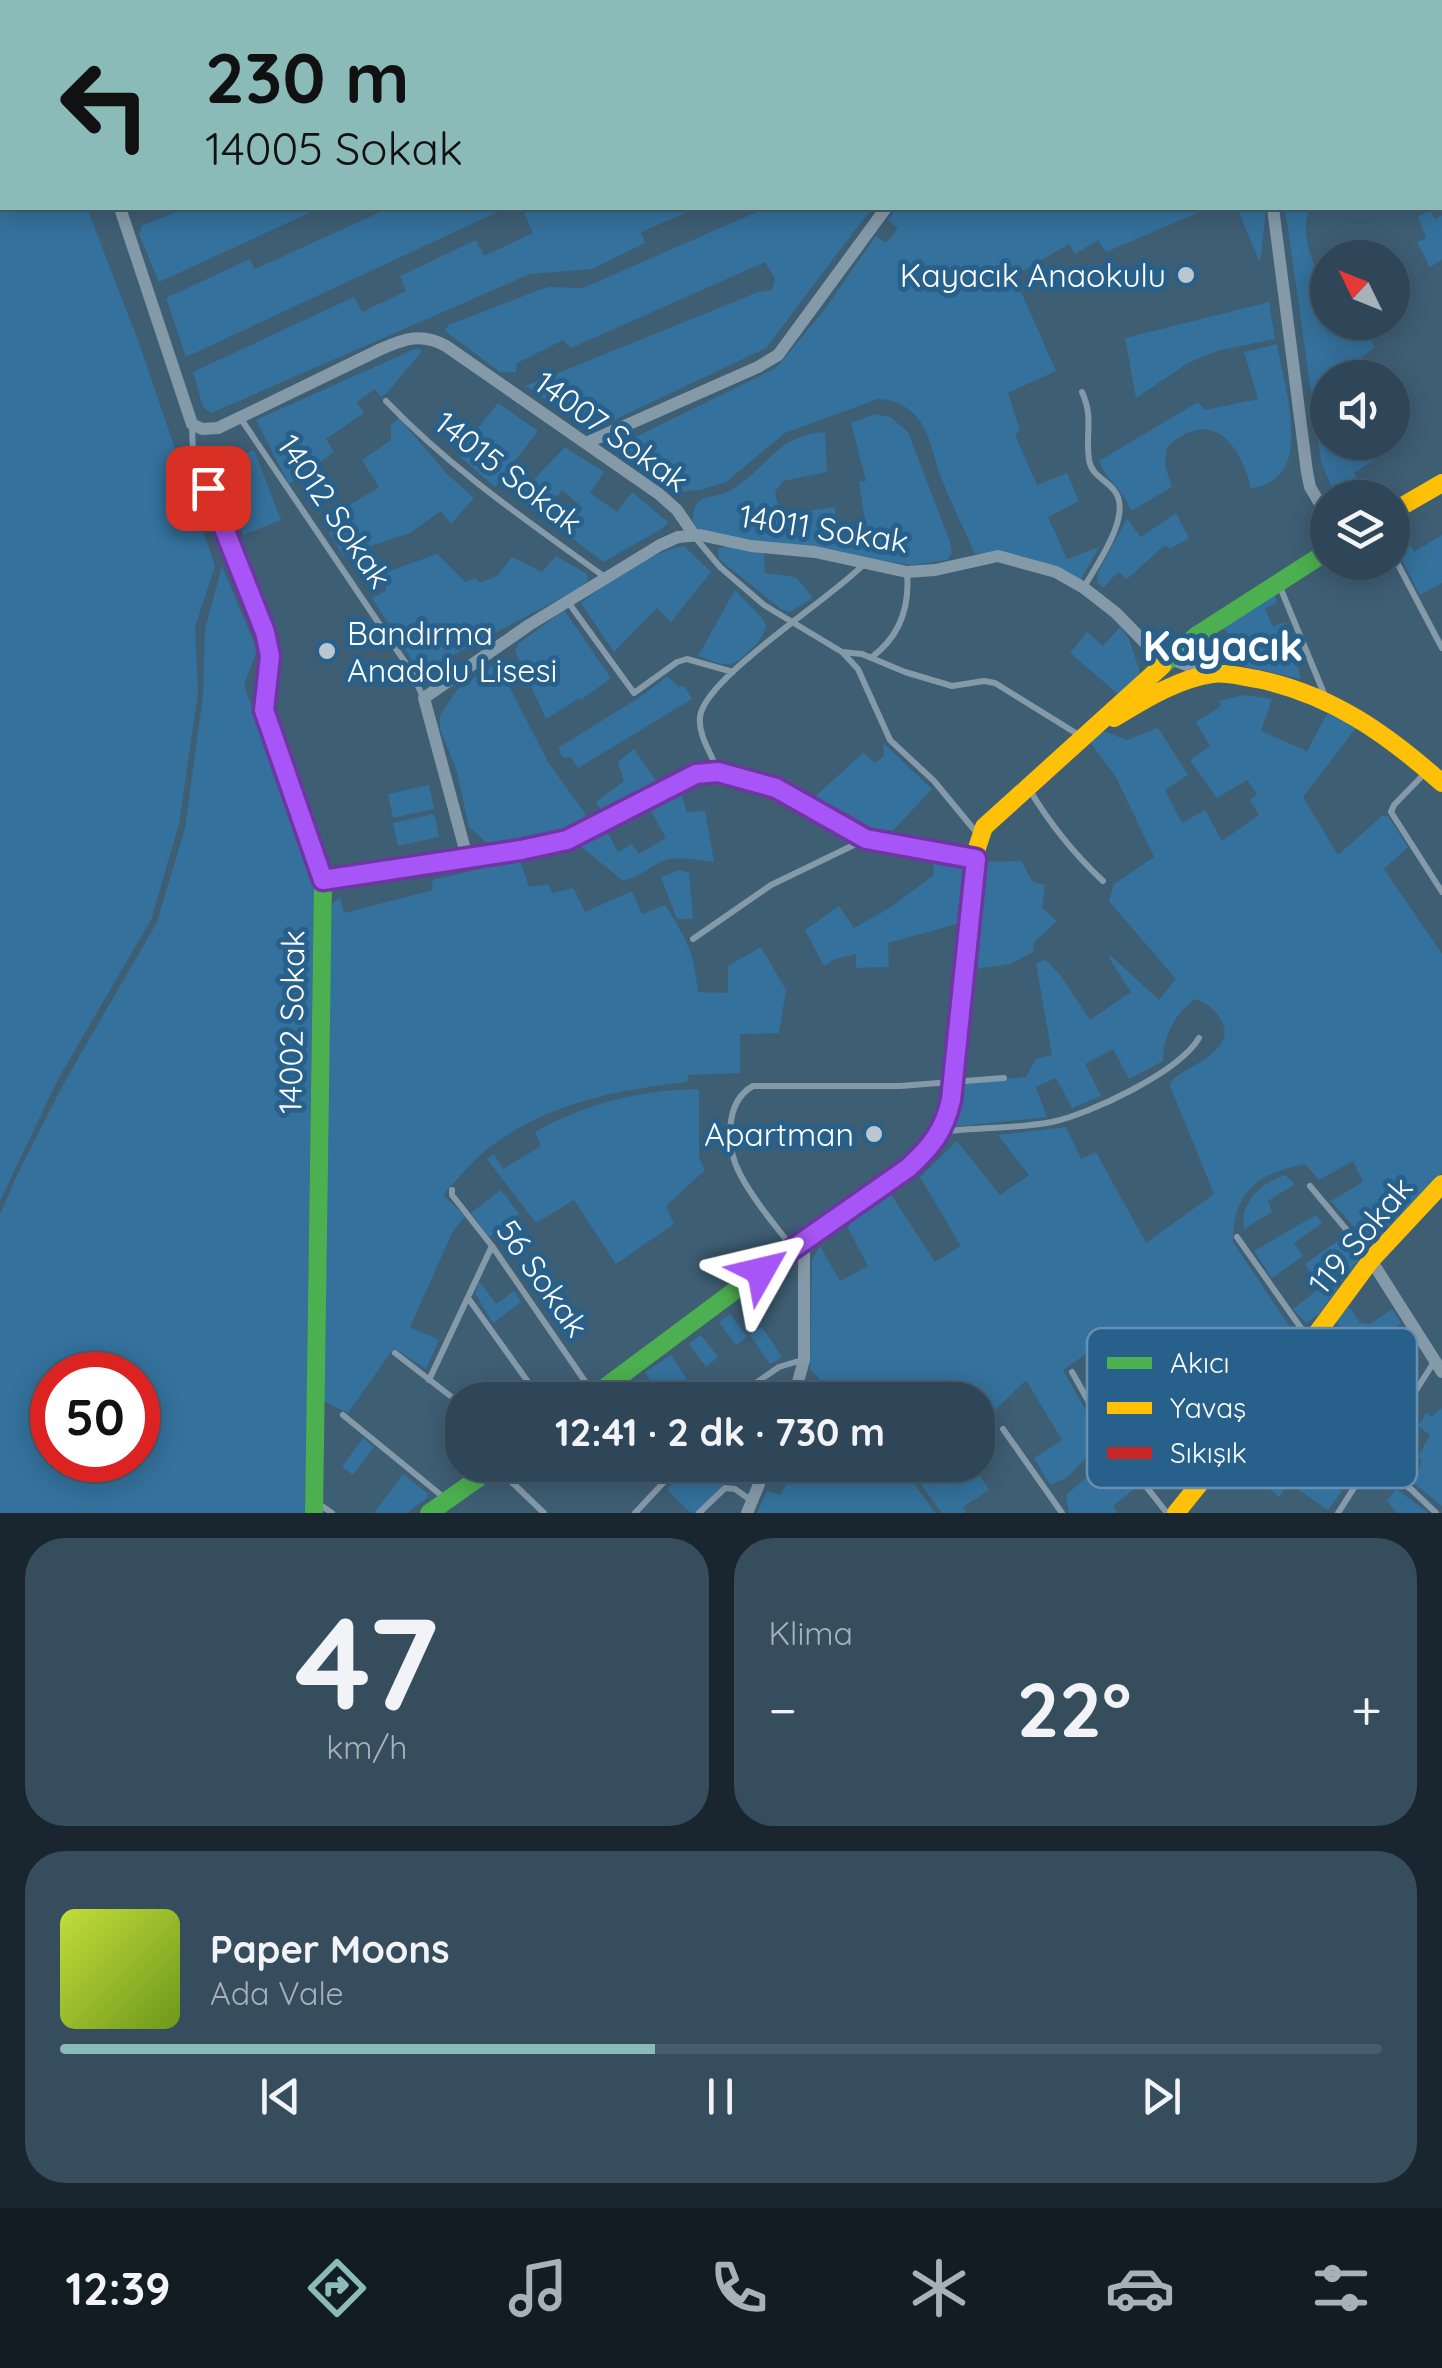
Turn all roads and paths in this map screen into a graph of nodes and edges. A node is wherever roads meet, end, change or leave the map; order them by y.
1 (121, 210) edge
2 (885, 210) edge
3 (1273, 210) edge
4 (1082, 392) dead end
5 (386, 400) dead end
6 (240, 418) junction
7 (192, 424) junction
8 (586, 443) junction
9 (1442, 483) edge
10 (1310, 487) edge
11 (1410, 502) edge
12 (694, 536) junction
13 (1310, 562) edge
14 (864, 564) junction
15 (907, 572) junction
16 (606, 578) junction
17 (1406, 580) edge
18 (1278, 582) junction
19 (1084, 588) junction
20 (568, 602) junction
21 (792, 623) junction
22 (1442, 648) edge
23 (842, 652) junction
24 (872, 657) junction
25 (1168, 660) junction
26 (734, 672) junction
27 (1215, 673) junction
28 (1325, 697) junction
29 (424, 698) junction
30 (1084, 738) junction
31 (718, 772) junction
32 (1435, 777) edge
33 (1028, 787) junction
34 (979, 837) junction
35 (866, 839) junction
36 (467, 857) junction
37 (976, 859) junction
38 (323, 880) junction
39 (1103, 880) dead end
40 (1442, 892) edge
41 (692, 939) dead end
42 (1199, 1038) dead end
43 (1004, 1078) dead end
44 (953, 1081) junction
45 (941, 1132) junction
46 (1442, 1184) edge
47 (1310, 1186) dead end
48 (452, 1190) dead end
49 (1237, 1237) dead end
50 (798, 1243) junction
51 (492, 1246) junction
52 (1371, 1260) junction
53 (467, 1298) junction
54 (1300, 1328) edge
55 (1321, 1328) edge
56 (1414, 1328) edge
57 (1417, 1333) edge
58 (395, 1352) dead end
59 (804, 1360) junction
60 (1438, 1366) edge
61 (1072, 1372) dead end
62 (429, 1380) junction
63 (527, 1382) edge
64 (588, 1382) edge
65 (612, 1382) edge
66 (757, 1382) edge
67 (798, 1382) edge
68 (445, 1393) edge
69 (1417, 1396) edge
70 (1087, 1399) edge
71 (343, 1415) dead end
72 (1003, 1429) dead end
73 (473, 1482) edge
74 (512, 1482) edge
75 (664, 1482) edge
76 (760, 1482) edge
77 (1154, 1488) edge
78 (1195, 1488) edge
79 (1354, 1488) edge
80 (1409, 1488) edge
81 (447, 1500) junction
82 (314, 1507) edge
83 (750, 1507) edge
84 (1176, 1512) edge
85 (332, 1513) edge
86 (429, 1513) edge
87 (544, 1513) edge
88 (635, 1513) edge
89 (700, 1513) edge
90 (1062, 1513) edge
91 (1338, 1513) edge
92 (1436, 1513) edge

1 - 7 street, 14002 Sokak
2 - 8 street
3 - 10 street
4 - 19 lane
5 - 16 lane, 14015 Sokak
6 - 7 street, 14007 Sokak
6 - 8 street, 14007 Sokak
6 - 29 lane, 14012 Sokak
7 - 38 lane, 14002 Sokak
8 - 12 street, 14007 Sokak
9 - 11 street
12 - 14 street, 14011 Sokak
12 - 16 street, 14011 Sokak
12 - 21 lane, 14007 Sokak
13 - 18 street
14 - 15 street, 14011 Sokak
14 - 21 lane
15 - 19 street, 14011 Sokak
15 - 24 lane
16 - 20 street, 14011 Sokak
17 - 22 lane
18 - 25 street
18 - 28 lane
19 - 25 street, 14011 Sokak
20 - 26 lane
20 - 29 street, 14011 Sokak
21 - 23 lane, 14007 Sokak
21 - 26 lane
23 - 24 lane, 14007 Sokak
23 - 34 lane
24 - 30 lane, 14007 Sokak
25 - 27 street
25 - 30 street
26 - 31 lane
27 - 28 street
27 - 30 street
28 - 32 street
29 - 36 street, 14012 Sokak
30 - 33 street
31 - 35 street
31 - 36 street
32 - 40 lane
33 - 34 street
33 - 39 lane
34 - 37 street
35 - 37 street
35 - 41 lane
36 - 38 street
37 - 44 street
38 - 82 street, 14002 Sokak
42 - 45 lane
43 - 44 lane
44 - 45 street
44 - 50 lane
45 - 50 street
46 - 52 street, 119 Sokak
47 - 52 lane
48 - 51 lane, 56 Sokak
49 - 54 lane
50 - 59 street
50 - 65 street
51 - 53 lane
51 - 64 lane, 56 Sokak
52 - 55 street, 119 Sokak
52 - 56 street
53 - 62 lane
53 - 63 lane
57 - 60 street
58 - 62 lane
59 - 66 lane
59 - 67 street
60 - 69 lane
61 - 70 lane
62 - 68 lane
71 - 81 lane
72 - 90 lane
73 - 81 street
74 - 87 lane
75 - 88 lane
76 - 83 street
77 - 84 lane
78 - 84 street, 119 Sokak
79 - 91 lane
80 - 92 lane
81 - 86 street
82 - 85 lane
83 - 89 lane

